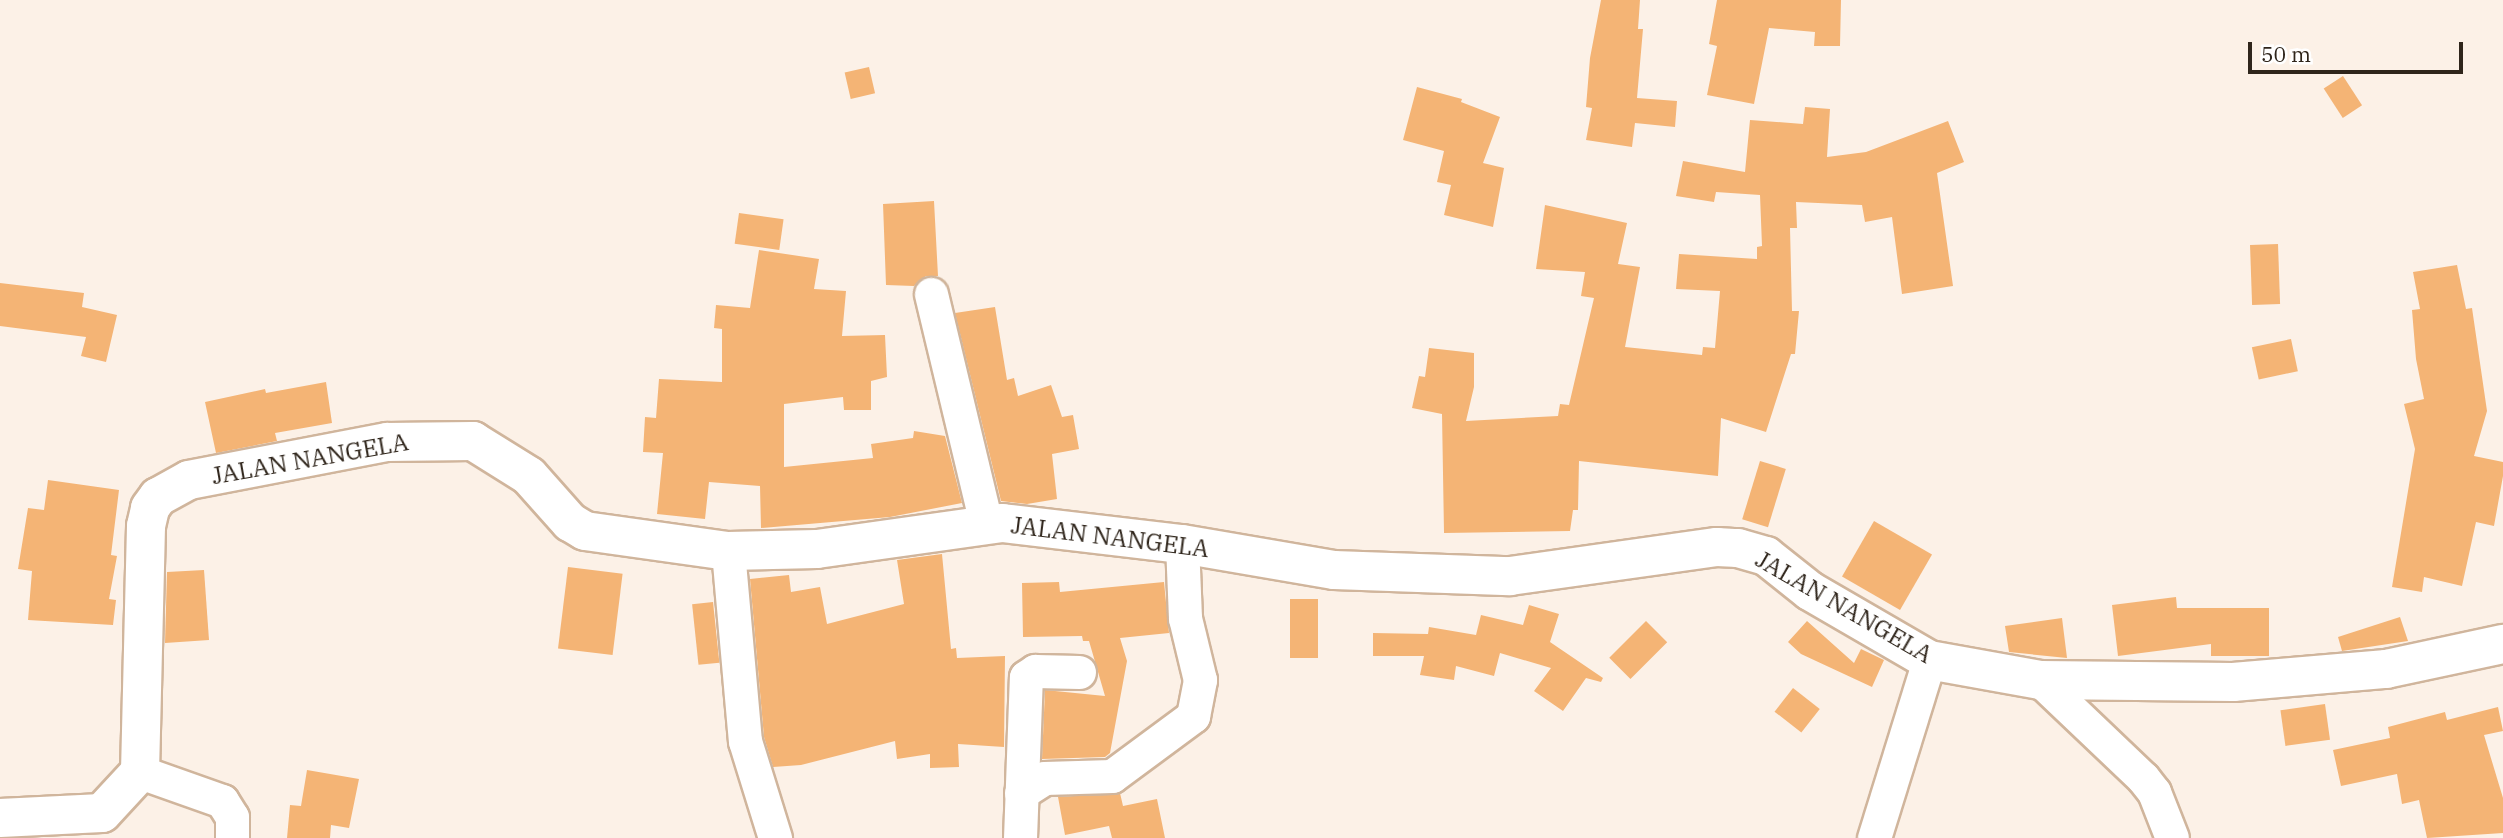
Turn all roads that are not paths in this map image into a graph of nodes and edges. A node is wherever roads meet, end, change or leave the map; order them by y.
1 (931, 294) dead end
2 (986, 523) junction
3 (1182, 544) junction
4 (729, 551) junction
5 (2503, 644) edge
6 (1929, 660) junction
7 (1079, 672) dead end
8 (2040, 680) junction
9 (140, 772) junction
10 (1021, 793) junction
11 (0, 818) edge
12 (232, 838) edge
13 (775, 838) edge
14 (1020, 838) edge
15 (1874, 838) edge
16 (2172, 838) edge

1 - 2 street
2 - 3 main road, JALAN NANGELA
2 - 4 main road, JALAN NANGELA
3 - 6 main road, JALAN NANGELA
3 - 10 street
4 - 9 main road, JALAN NANGELA
4 - 13 street
5 - 8 main road, JALAN NANGELA
6 - 8 main road, JALAN NANGELA
6 - 15 street
7 - 10 street
8 - 16 street
9 - 11 main road
9 - 12 street
10 - 14 street

